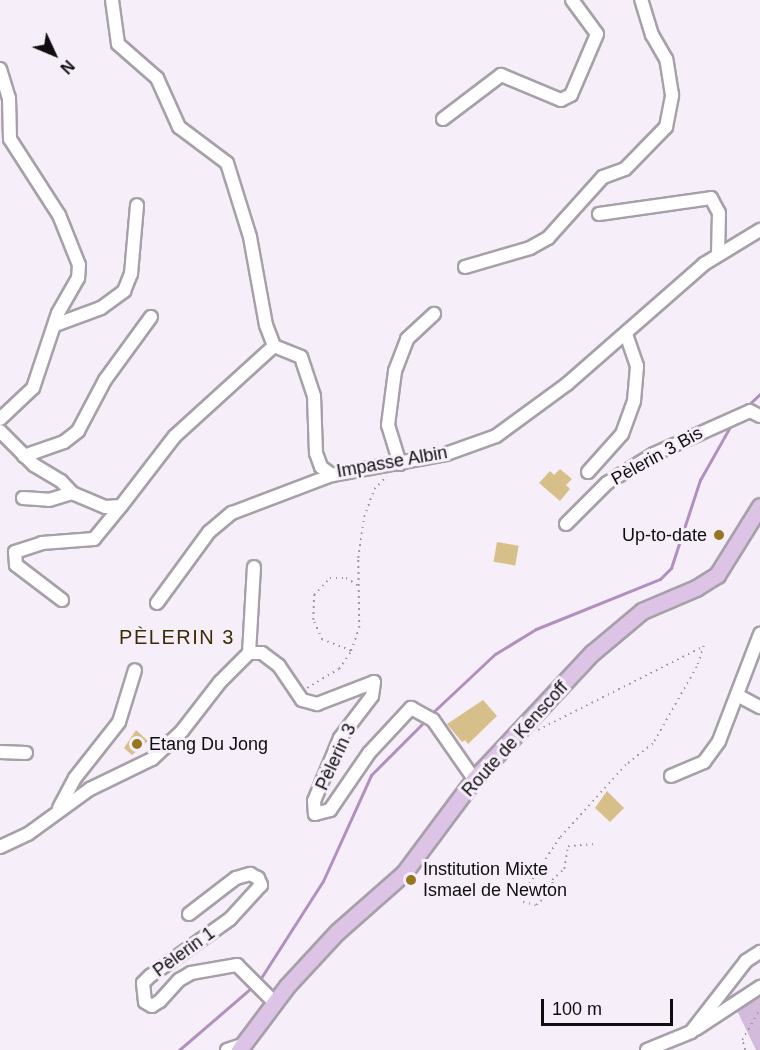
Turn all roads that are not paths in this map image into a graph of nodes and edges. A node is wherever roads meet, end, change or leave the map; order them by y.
1 (112, 0) edge
2 (572, 0) edge
3 (641, 0) edge
4 (0, 69) edge
5 (443, 119) dead end
6 (137, 205) dead end
7 (599, 214) dead end
8 (760, 230) edge
9 (718, 255) junction
10 (465, 267) dead end
11 (434, 314) dead end
12 (151, 316) dead end
13 (55, 325) junction
14 (626, 334) junction
15 (274, 346) junction
16 (760, 416) edge
17 (0, 419) edge
18 (0, 431) edge
19 (24, 456) junction
20 (400, 464) junction
21 (588, 472) dead end
22 (332, 475) junction
23 (72, 493) junction
24 (23, 498) dead end
25 (121, 506) junction
26 (760, 506) edge
27 (566, 524) dead end
28 (254, 567) dead end
29 (62, 600) dead end
30 (157, 603) dead end
31 (760, 634) edge
32 (249, 653) junction
33 (135, 670) dead end
34 (737, 695) junction
35 (760, 707) edge
36 (0, 753) edge
37 (26, 753) dead end
38 (671, 776) dead end
39 (474, 779) junction
40 (59, 810) junction
41 (0, 847) edge
42 (189, 914) dead end
43 (760, 952) edge
44 (760, 987) edge
45 (274, 1002) junction
46 (691, 1032) junction
47 (236, 1048) edge
48 (647, 1050) edge

1 - 15 street
2 - 5 street
3 - 10 street
4 - 13 street
6 - 13 street
7 - 9 street
8 - 9 street, Impasse Albin
9 - 14 street, Impasse Albin
11 - 20 street
12 - 19 street
13 - 17 street
14 - 20 street, Impasse Albin
14 - 21 street
15 - 22 street, Impasse Albin
15 - 25 street
16 - 27 street, Pèlerin 3 Bis
18 - 19 street
19 - 23 street
20 - 22 street, Impasse Albin
22 - 30 street
23 - 24 street
23 - 25 street
25 - 29 street
26 - 39 main road, Route de Kenscoff
28 - 32 street
31 - 34 street
32 - 39 street, Pèlerin 3
32 - 40 street
33 - 40 street
34 - 35 street
34 - 38 street
36 - 37 street
39 - 45 main road, Route de Kenscoff
40 - 41 street
42 - 45 street, Pèlerin 1
43 - 46 street
44 - 46 street
45 - 47 main road, Route de Kenscoff
46 - 48 street

